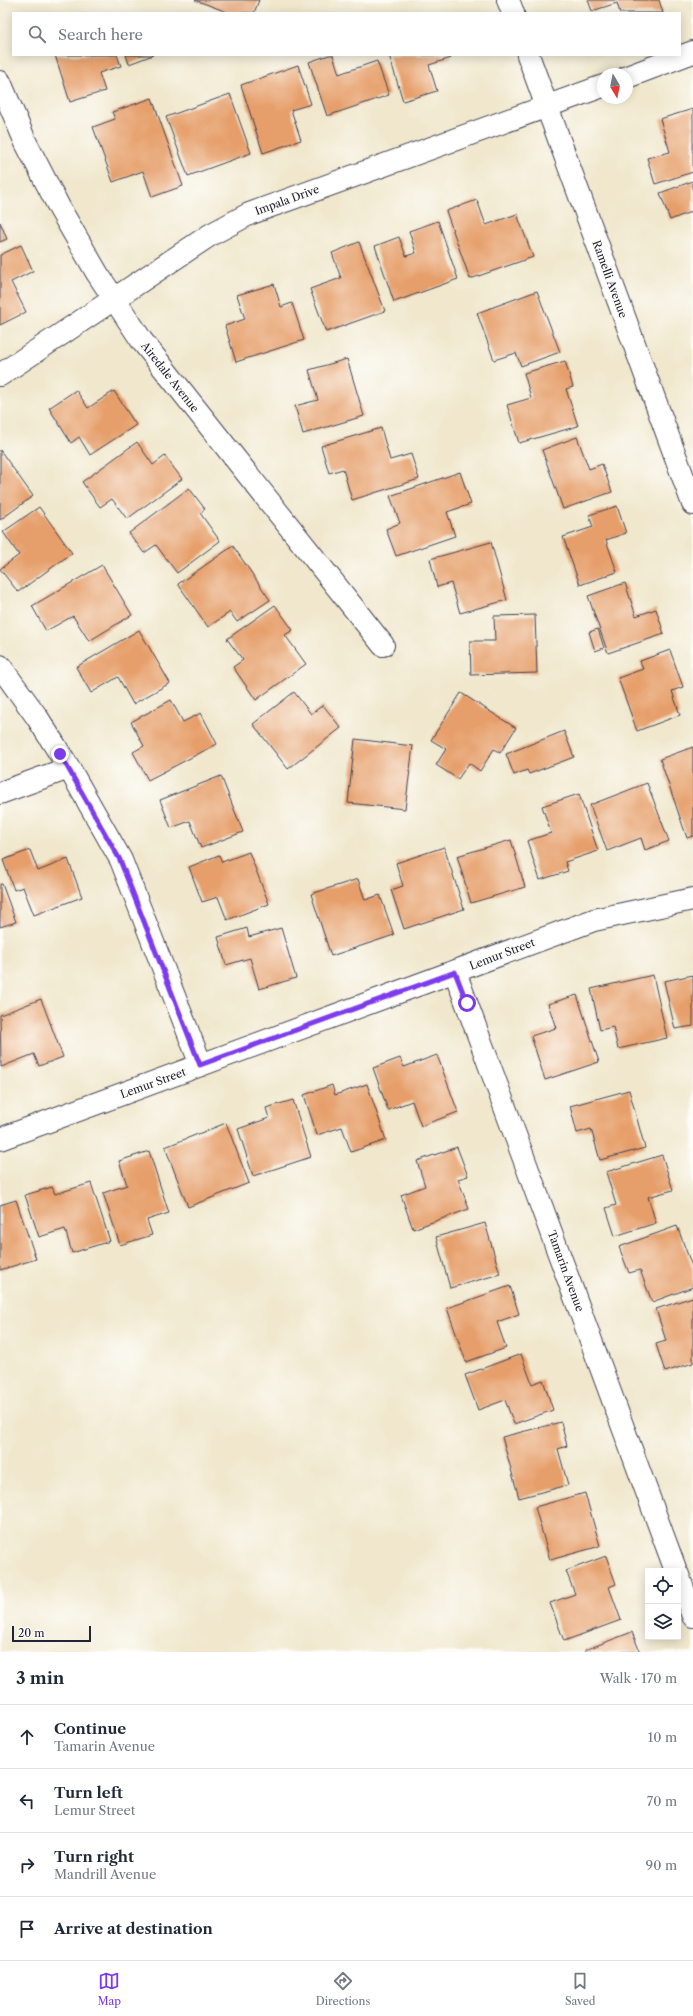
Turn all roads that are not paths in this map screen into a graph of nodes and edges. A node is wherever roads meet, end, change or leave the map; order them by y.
1 (508, 0) edge
2 (513, 12) edge
3 (693, 52) edge
4 (528, 56) edge
5 (633, 75) edge
6 (0, 82) edge
7 (597, 88) edge
8 (547, 107) junction
9 (114, 299) junction
10 (0, 375) edge
11 (693, 504) edge
12 (383, 645) dead end
13 (0, 666) edge
14 (69, 768) junction
15 (0, 793) edge
16 (693, 899) edge
17 (455, 972) junction
18 (200, 1065) junction
19 (0, 1139) edge
20 (675, 1568) edge
21 (681, 1584) edge
22 (693, 1616) edge

1 - 2 street
3 - 5 street
4 - 8 street, Ramelli Avenue
6 - 9 street, Airedale Avenue
7 - 8 street, Impala Drive
8 - 9 street, Impala Drive
8 - 11 street, Ramelli Avenue
9 - 10 street, Impala Drive
9 - 12 street, Airedale Avenue
13 - 14 street
14 - 15 street
14 - 18 street
16 - 17 street, Lemur Street
17 - 18 street, Lemur Street
17 - 20 street, Tamarin Avenue
18 - 19 street, Lemur Street
21 - 22 street

